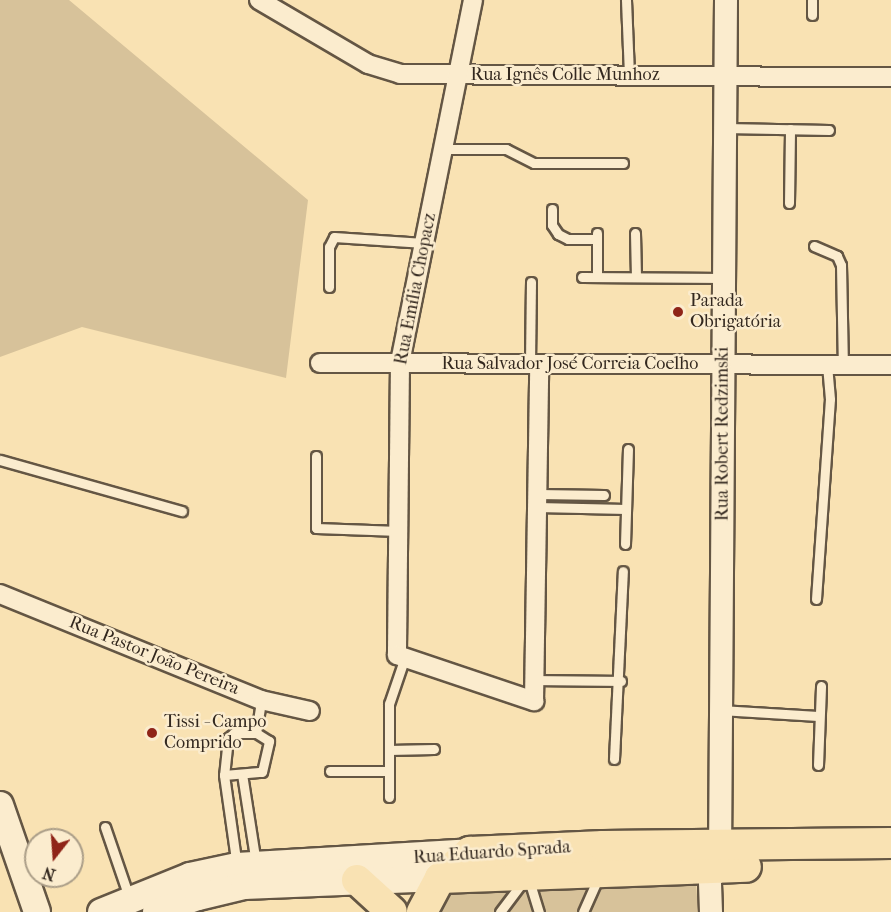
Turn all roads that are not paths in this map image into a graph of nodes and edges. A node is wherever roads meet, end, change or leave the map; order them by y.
1 (259, 0) edge
2 (473, 0) edge
3 (626, 0) edge
4 (726, 0) edge
5 (812, 0) edge
6 (812, 15) dead end
7 (458, 75) junction
8 (629, 76) junction
9 (726, 77) junction
10 (891, 77) edge
11 (725, 128) junction
12 (790, 129) junction
13 (829, 130) dead end
14 (444, 149) junction
15 (623, 163) dead end
16 (789, 203) dead end
17 (552, 209) dead end
18 (635, 233) dead end
19 (424, 243) junction
20 (814, 246) dead end
21 (582, 277) dead end
22 (597, 277) junction
23 (636, 277) junction
24 (724, 278) junction
25 (531, 282) dead end
26 (329, 287) dead end
27 (320, 363) dead end
28 (400, 363) junction
29 (535, 363) junction
30 (723, 364) junction
31 (835, 365) junction
32 (891, 365) edge
33 (628, 449) dead end
34 (316, 456) dead end
35 (0, 460) edge
36 (604, 495) dead end
37 (537, 501) junction
38 (626, 509) junction
39 (182, 511) dead end
40 (399, 531) junction
41 (625, 544) dead end
42 (623, 571) dead end
43 (0, 594) edge
44 (816, 599) dead end
45 (401, 656) junction
46 (534, 680) junction
47 (621, 681) junction
48 (821, 686) dead end
49 (261, 700) junction
50 (720, 710) junction
51 (310, 711) dead end
52 (818, 716) junction
53 (256, 733) junction
54 (434, 749) dead end
55 (389, 750) junction
56 (614, 759) dead end
57 (818, 765) dead end
58 (330, 771) dead end
59 (389, 771) junction
60 (242, 774) junction
61 (224, 775) junction
62 (389, 797) dead end
63 (0, 805) edge
64 (105, 827) dead end
65 (891, 843) edge
66 (470, 852) junction
67 (720, 857) junction
68 (602, 859) junction
69 (891, 862) edge
70 (246, 864) junction
71 (528, 874) junction
72 (440, 878) junction
73 (357, 880) junction
74 (129, 900) junction
75 (37, 912) edge
76 (101, 912) edge
77 (156, 912) edge
78 (392, 912) edge
79 (422, 912) edge
80 (500, 912) edge
81 (539, 912) edge
82 (583, 912) edge
83 (711, 912) edge
84 (725, 912) edge

1 - 7 street, Rua Ignês Colle Munhoz
2 - 7 street, Rua Emília Chopacz
3 - 8 lane
4 - 9 street, Rua Robert Redzimski
5 - 6 lane
7 - 8 street, Rua Ignês Colle Munhoz
7 - 14 street, Rua Emília Chopacz
8 - 9 street, Rua Ignês Colle Munhoz
9 - 10 street, Rua Ignês Colle Munhoz
9 - 11 street, Rua Robert Redzimski
11 - 12 lane
11 - 24 street, Rua Robert Redzimski
12 - 13 lane
12 - 16 lane
14 - 15 lane
14 - 19 street, Rua Emília Chopacz
17 - 22 lane
18 - 23 lane
19 - 26 lane
19 - 28 street, Rua Emília Chopacz
20 - 31 lane
21 - 22 lane
22 - 23 lane
23 - 24 lane
24 - 30 street, Rua Robert Redzimski
25 - 29 lane
27 - 28 street, Rua Salvador José Correia Coelho
28 - 29 street, Rua Salvador José Correia Coelho
28 - 40 street, Rua Emília Chopacz
29 - 30 street, Rua Salvador José Correia Coelho
29 - 37 street
30 - 31 street, Rua Salvador José Correia Coelho
30 - 50 street, Rua Robert Redzimski
31 - 32 street, Rua Salvador José Correia Coelho
31 - 44 lane
33 - 38 lane
34 - 40 lane
35 - 39 lane
36 - 37 lane
37 - 38 lane
37 - 46 street
38 - 41 lane
40 - 45 street, Rua Emília Chopacz
42 - 47 lane
43 - 49 street, Rua Pastor João Pereira
45 - 46 street
45 - 55 lane
46 - 47 lane
47 - 56 lane
48 - 52 lane
49 - 51 street, Rua Pastor João Pereira
49 - 53 lane
50 - 52 lane
50 - 67 street, Rua Robert Redzimski
52 - 57 lane
53 - 60 lane
53 - 61 lane
54 - 55 lane
55 - 59 lane
58 - 59 lane
59 - 62 lane
60 - 61 lane
60 - 70 lane
61 - 70 lane
63 - 75 main road
64 - 74 lane
65 - 67 main road, Rua Eduardo Sprada
66 - 68 main road, Rua Eduardo Sprada
66 - 70 main road, Rua Eduardo Sprada
66 - 72 main road
67 - 68 main road, Rua Eduardo Sprada
67 - 69 main road, Rua Eduardo Sprada
67 - 83 street
67 - 84 street
68 - 71 main road, Rua Eduardo Sprada
68 - 82 lane
70 - 74 main road, Rua Eduardo Sprada
71 - 72 main road, Rua Eduardo Sprada
71 - 80 lane
71 - 81 lane
72 - 73 main road, Rua Eduardo Sprada
72 - 79 main road
73 - 77 main road, Rua Eduardo Sprada
73 - 78 main road
74 - 76 main road, Rua Eduardo Sprada

